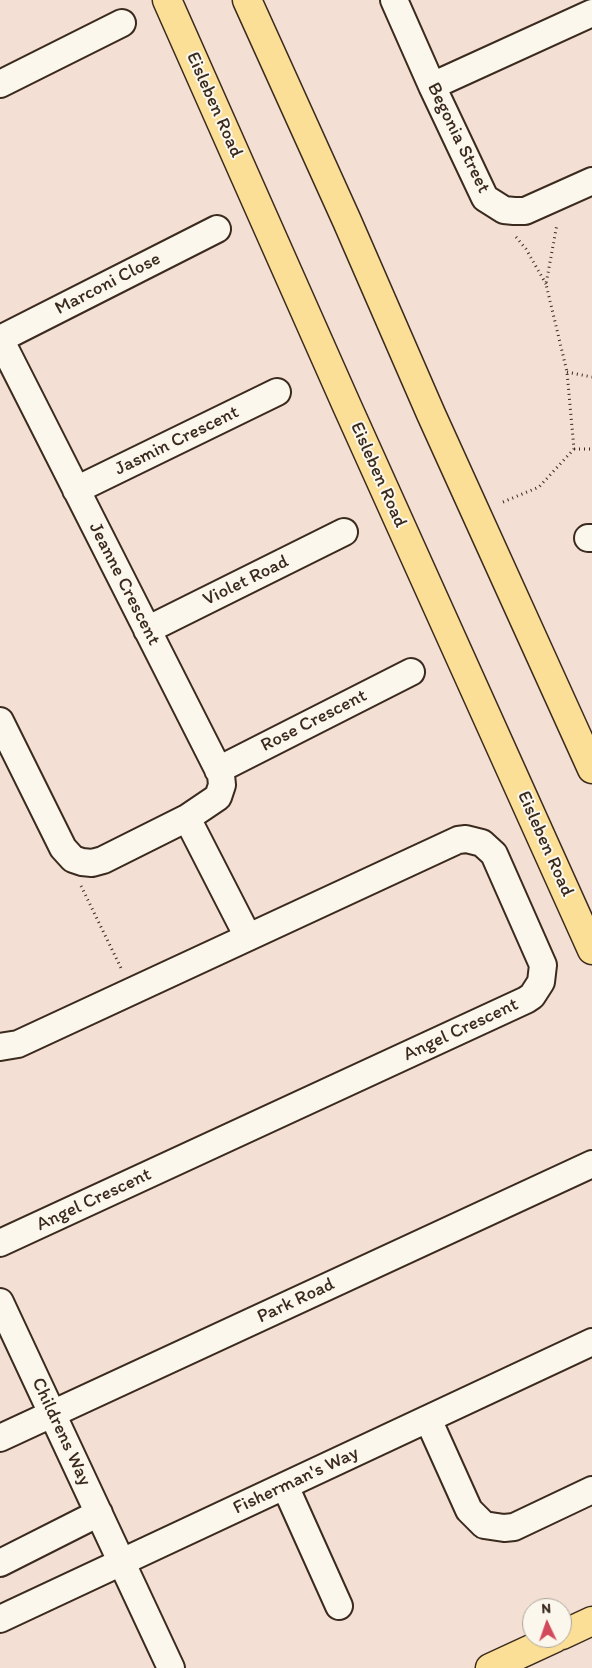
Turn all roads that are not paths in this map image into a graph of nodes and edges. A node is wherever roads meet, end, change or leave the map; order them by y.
1 (167, 0) edge
2 (247, 0) edge
3 (394, 0) edge
4 (592, 12) edge
5 (122, 23) dead end
6 (0, 84) edge
7 (432, 86) junction
8 (592, 181) edge
9 (217, 229) dead end
10 (0, 339) edge
11 (277, 392) dead end
12 (76, 490) junction
13 (344, 532) dead end
14 (147, 630) junction
15 (411, 672) dead end
16 (0, 720) edge
17 (592, 769) edge
18 (218, 770) junction
19 (187, 818) junction
20 (248, 937) junction
21 (592, 950) edge
22 (0, 1047) edge
23 (592, 1164) edge
24 (0, 1243) edge
25 (0, 1302) edge
26 (592, 1342) edge
27 (53, 1414) junction
28 (428, 1419) junction
29 (0, 1438) edge
30 (285, 1486) junction
31 (592, 1490) edge
32 (99, 1513) junction
33 (122, 1562) junction
34 (0, 1563) edge
35 (339, 1606) dead end
36 (0, 1619) edge
37 (592, 1621) edge
38 (572, 1630) edge
39 (533, 1648) edge
40 (171, 1668) edge
41 (490, 1668) edge

1 - 21 main road, Eisleben Road
2 - 17 main road
3 - 7 street, Begonia Street
4 - 7 street
5 - 6 street
7 - 8 street, Begonia Street
9 - 10 street, Marconi Close
10 - 12 street, Jeanne Crescent
11 - 12 street, Jasmin Crescent
12 - 14 street, Jeanne Crescent
13 - 14 street, Violet Road
14 - 18 street, Jeanne Crescent
15 - 18 street, Rose Crescent
16 - 19 street, Jeanne Crescent
18 - 19 street, Jeanne Crescent
19 - 20 street
20 - 22 street, Angel Crescent
20 - 24 street, Angel Crescent
23 - 27 street, Park Road
25 - 27 street, Childrens Way
26 - 28 street, Fisherman's Way
27 - 29 street, Park Road
27 - 32 street, Childrens Way
28 - 30 street, Fisherman's Way
28 - 31 street
30 - 33 street, Fisherman's Way
30 - 35 street
32 - 33 street, Childrens Way
32 - 34 street
33 - 36 street, Fisherman's Way
33 - 40 street, Childrens Way
37 - 38 main road
39 - 41 main road

